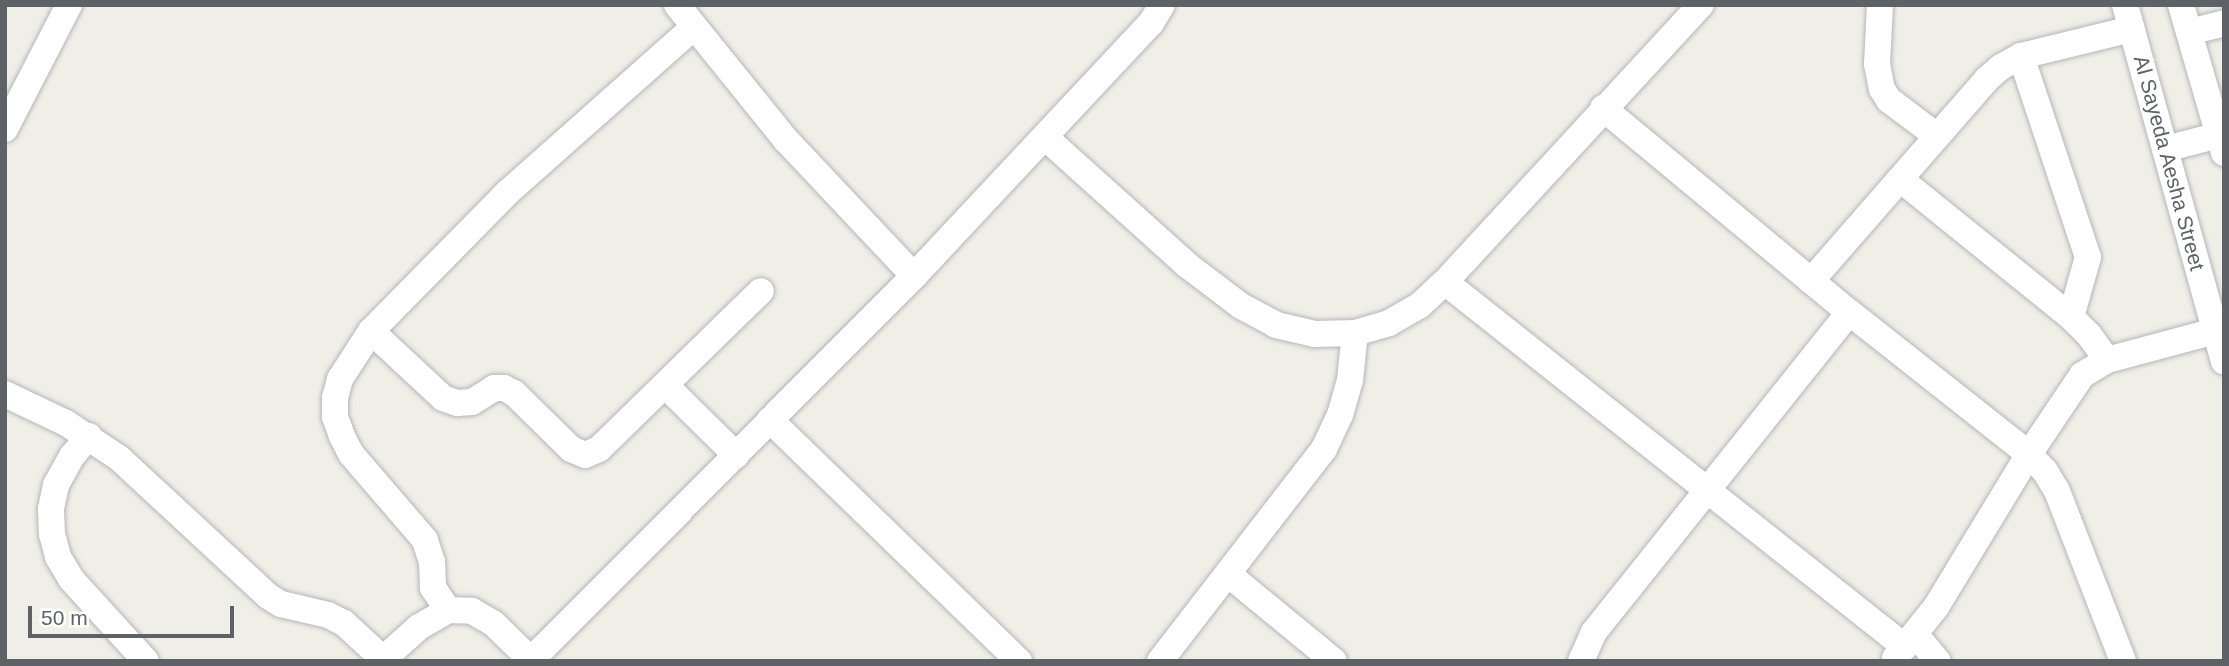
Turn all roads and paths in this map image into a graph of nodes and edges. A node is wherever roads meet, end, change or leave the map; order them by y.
1 (69, 5) edge
2 (677, 5) edge
3 (1162, 5) edge
4 (1701, 5) edge
5 (1880, 5) edge
6 (2181, 5) edge
7 (2129, 17) edge
8 (2224, 23) edge
9 (694, 27) junction
10 (2189, 32) junction
11 (2021, 57) junction
12 (1603, 108) junction
13 (5, 129) edge
14 (1937, 136) junction
15 (1045, 137) junction
16 (2221, 144) edge
17 (2165, 149) junction
18 (1900, 179) junction
19 (914, 276) junction
20 (1811, 281) junction
21 (1445, 282) junction
22 (761, 291) dead end
23 (1849, 312) junction
24 (2071, 317) junction
25 (371, 331) junction
26 (2215, 331) junction
27 (1356, 333) junction
28 (2107, 360) junction
29 (2224, 362) edge
30 (665, 385) junction
31 (5, 394) edge
32 (770, 420) junction
33 (89, 436) junction
34 (2029, 454) junction
35 (736, 455) junction
36 (1707, 488) junction
37 (1228, 574) junction
38 (448, 610) junction
39 (1904, 647) edge
40 (382, 660) edge
41 (531, 660) edge
42 (146, 661) edge
43 (1019, 661) edge
44 (1161, 661) edge
45 (1334, 661) edge
46 (1581, 661) edge
47 (1938, 661) edge
48 (2123, 661) edge

1 - 13 street
2 - 9 street
3 - 15 street
4 - 12 street
5 - 14 street
6 - 10 street
7 - 11 street
7 - 17 street, Al Sayeda Aesha Street
8 - 10 street
9 - 19 street
9 - 25 street
10 - 16 street
11 - 14 street
11 - 24 street
12 - 20 street
12 - 21 street
14 - 18 street
15 - 19 street
15 - 27 street
16 - 17 street
17 - 26 street, Al Sayeda Aesha Street
18 - 20 street
18 - 24 street
19 - 32 street
20 - 23 street
21 - 27 street
21 - 36 street
22 - 30 street
23 - 34 street
23 - 36 street
24 - 28 street
25 - 30 street
25 - 38 street
26 - 28 street
26 - 29 street, Al Sayeda Aesha Street
27 - 37 street
28 - 34 street
30 - 35 street
31 - 33 street
32 - 35 street
32 - 43 street
33 - 40 street
33 - 42 street
34 - 39 street
34 - 48 street
35 - 41 street
36 - 39 street
36 - 46 street
37 - 44 street
37 - 45 street
38 - 40 street
38 - 41 street
39 - 47 street

